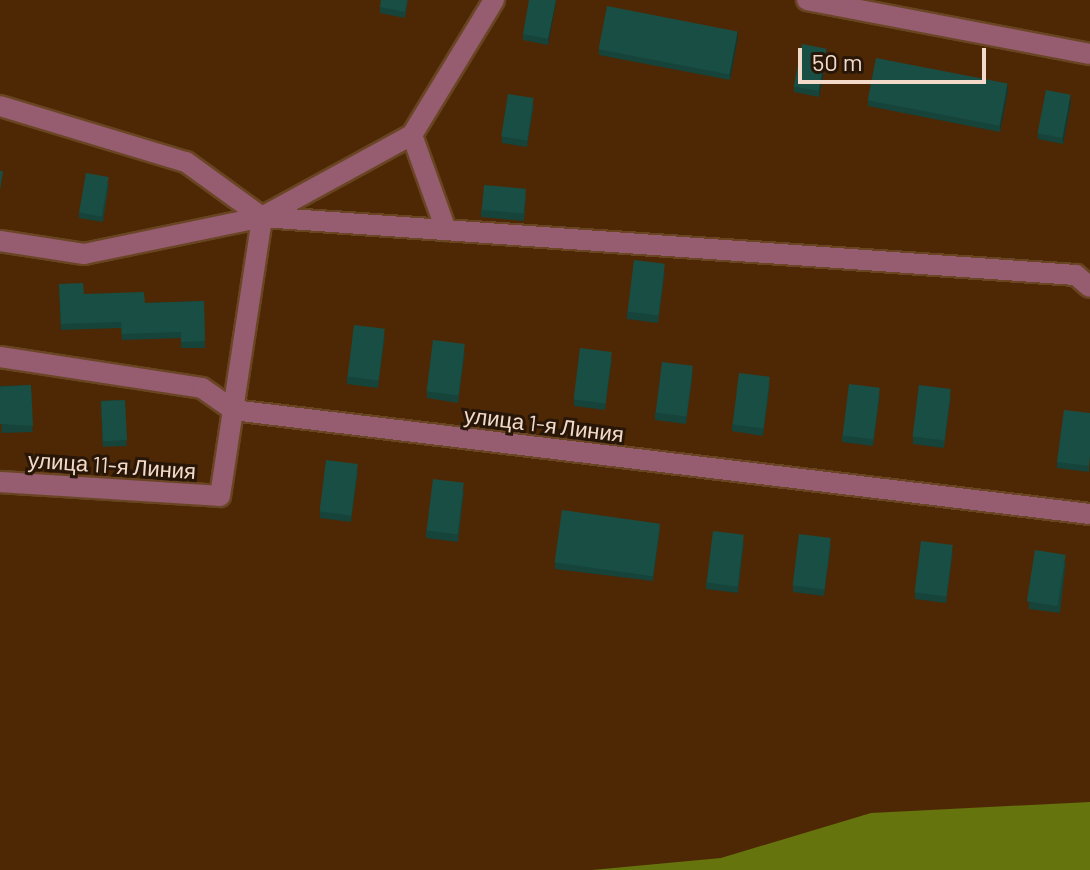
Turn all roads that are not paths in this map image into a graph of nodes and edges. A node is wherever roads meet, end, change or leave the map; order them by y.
1 (494, 0) edge
2 (807, 0) edge
3 (1090, 54) edge
4 (0, 106) edge
5 (412, 135) junction
6 (262, 217) junction
7 (446, 230) junction
8 (0, 241) edge
9 (1090, 287) edge
10 (0, 357) edge
11 (233, 410) junction
12 (0, 482) edge
13 (1090, 514) edge

1 - 5 street
2 - 3 street
4 - 6 street
5 - 6 street
5 - 7 street
6 - 7 street
6 - 8 street
6 - 11 street
7 - 9 street
10 - 11 street, улица 1-я Линия
11 - 12 street, улица 11-я Линия
11 - 13 street, улица 1-я Линия

